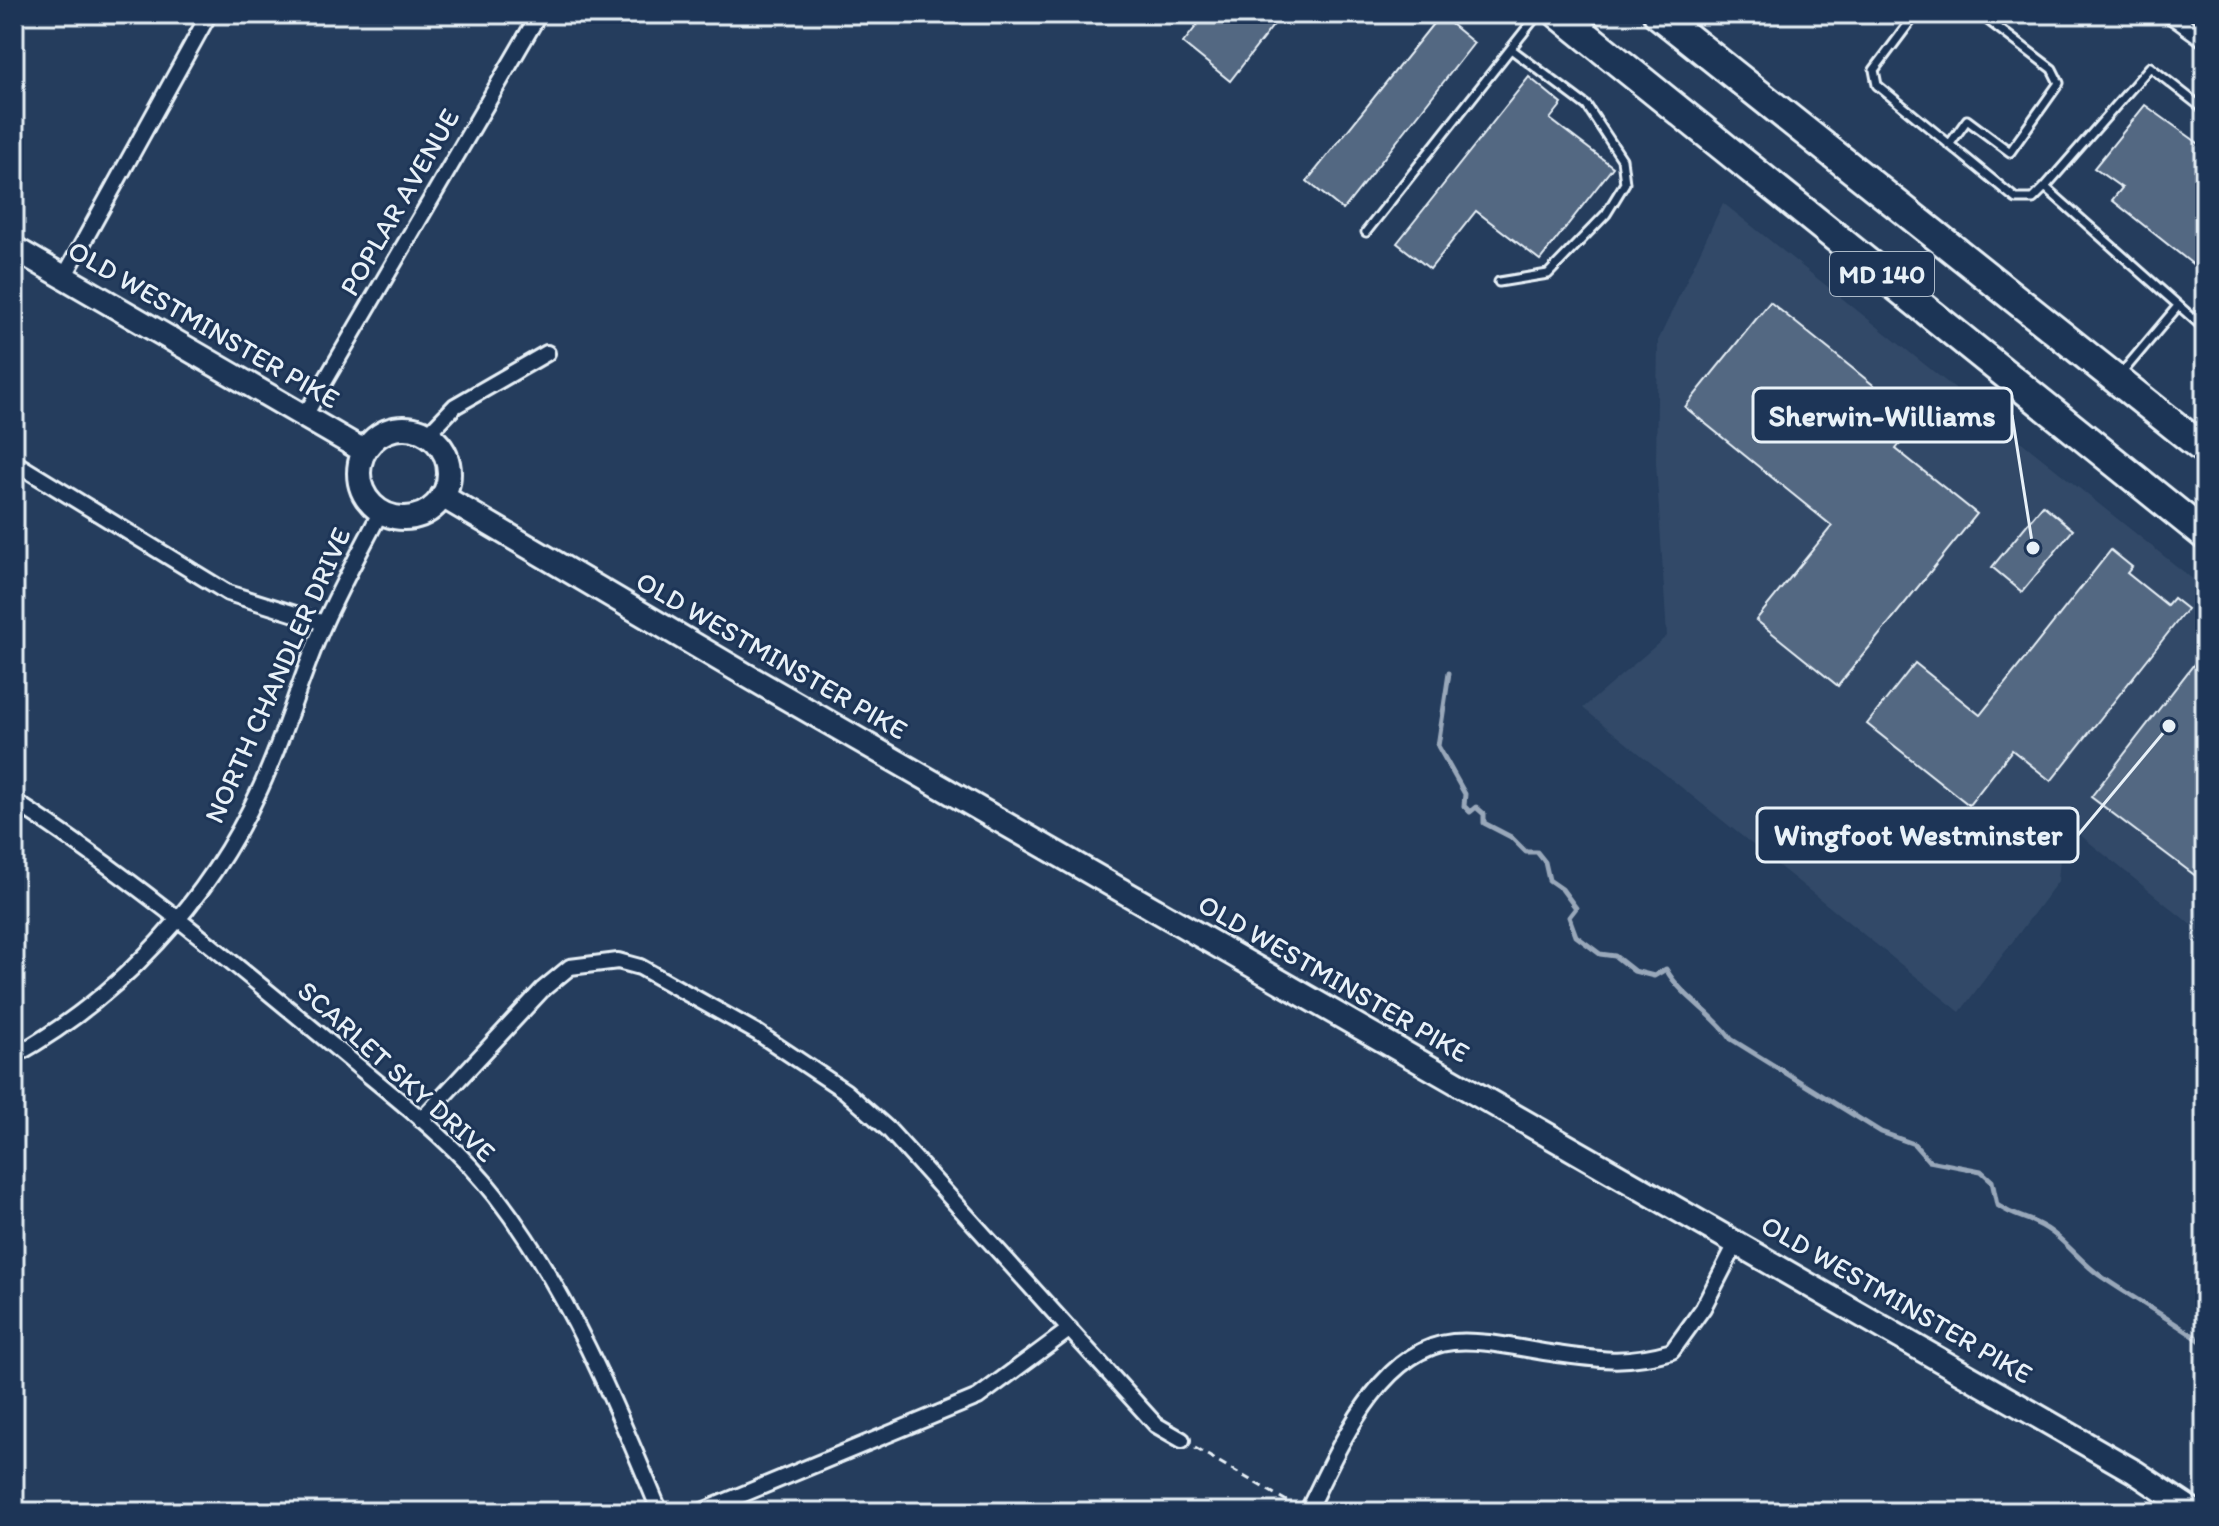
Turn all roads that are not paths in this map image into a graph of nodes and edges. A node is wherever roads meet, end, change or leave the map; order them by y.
1 (209, 14) edge
2 (539, 14) edge
3 (1538, 14) edge
4 (1559, 14) edge
5 (1658, 14) edge
6 (1916, 14) edge
7 (1980, 14) edge
8 (2169, 14) edge
9 (2205, 40) edge
10 (1511, 49) junction
11 (2205, 110) edge
12 (1949, 145) junction
13 (2045, 187) junction
14 (1366, 232) dead end
15 (14, 248) edge
16 (64, 277) junction
17 (1499, 282) dead end
18 (2178, 306) junction
19 (2205, 329) edge
20 (547, 353) dead end
21 (2116, 380) junction
22 (304, 417) junction
23 (427, 435) junction
24 (2205, 450) edge
25 (364, 451) junction
26 (14, 462) edge
27 (442, 496) junction
28 (381, 511) junction
29 (2205, 535) edge
30 (324, 623) junction
31 (14, 801) edge
32 (178, 921) junction
33 (14, 1056) edge
34 (421, 1120) junction
35 (1737, 1242) junction
36 (1070, 1329) junction
37 (1182, 1440) road end
38 (660, 1512) edge
39 (700, 1512) edge
40 (1307, 1512) edge
41 (2195, 1512) edge

1 - 16 street
2 - 22 street, POPLAR AVENUE
3 - 10 lane
4 - 29 highway, MD 140
5 - 21 highway, MD 140
6 - 12 lane
7 - 12 lane
8 - 9 street
10 - 14 lane
10 - 17 lane
11 - 13 lane
12 - 13 lane
13 - 18 lane
15 - 16 main road, OLD WESTMINSTER PIKE
16 - 22 main road, OLD WESTMINSTER PIKE
18 - 19 lane
18 - 21 lane
20 - 23 street
21 - 24 highway, MD 140
22 - 25 main road, OLD WESTMINSTER PIKE
23 - 25 main road
23 - 27 main road
25 - 28 main road
26 - 30 street
27 - 28 main road
27 - 35 main road, OLD WESTMINSTER PIKE
28 - 30 street, NORTH CHANDLER DRIVE
30 - 32 street, NORTH CHANDLER DRIVE
31 - 32 street, SCARLET SKY DRIVE
32 - 33 street, NORTH CHANDLER DRIVE
32 - 34 street, SCARLET SKY DRIVE
34 - 36 street
34 - 38 street, SCARLET SKY DRIVE
35 - 40 street
35 - 41 main road, OLD WESTMINSTER PIKE
36 - 37 street
36 - 39 street

